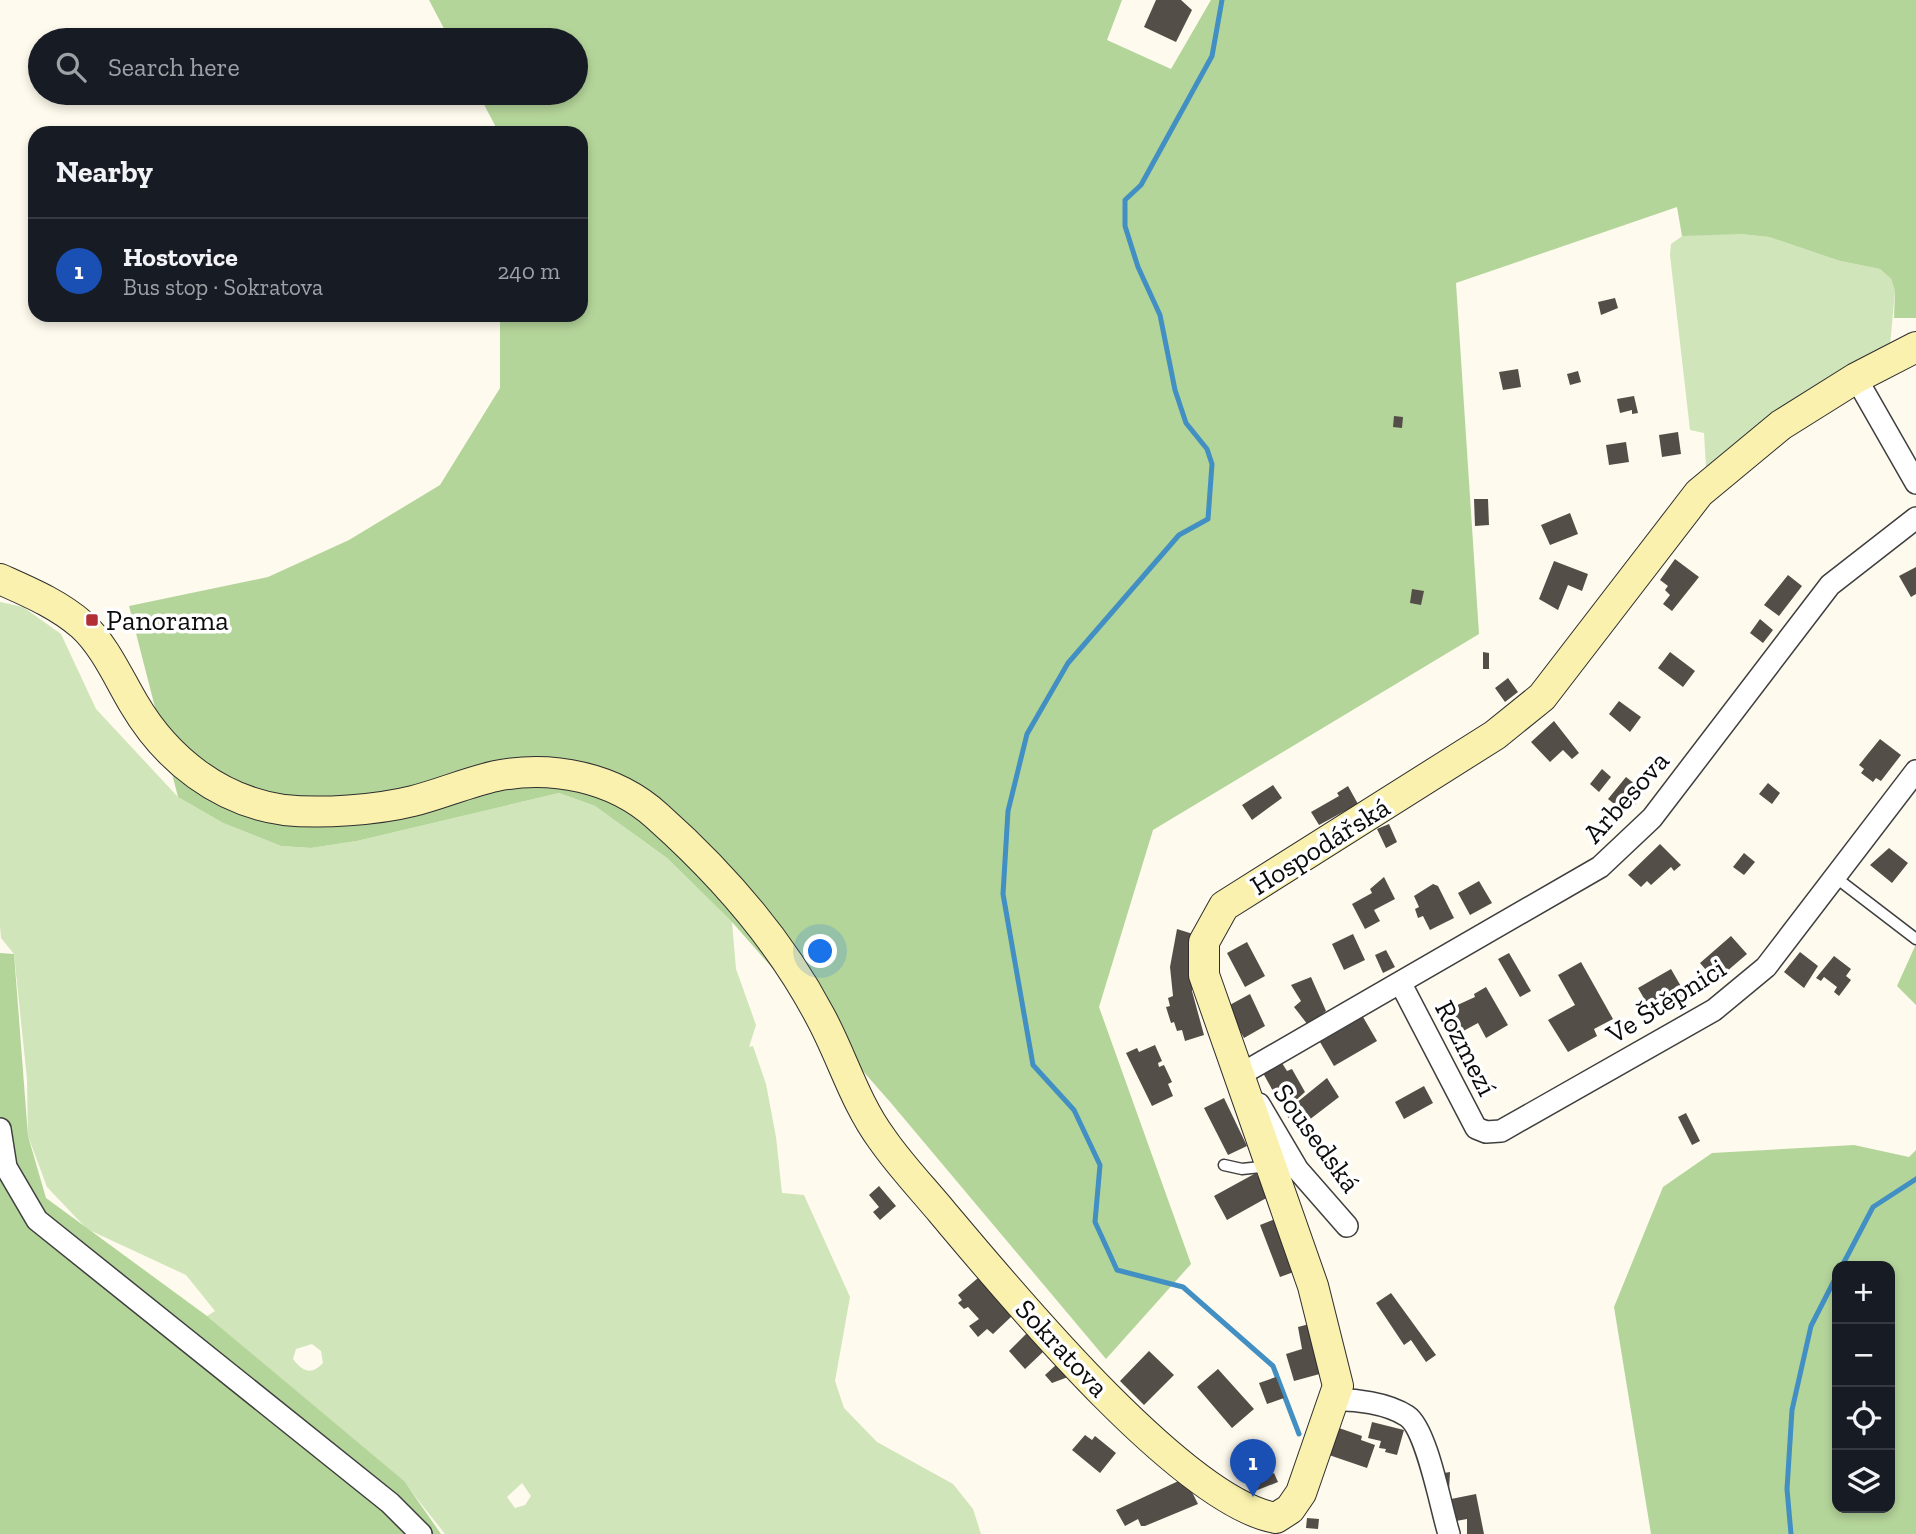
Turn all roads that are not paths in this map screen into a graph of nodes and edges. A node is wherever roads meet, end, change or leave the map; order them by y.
1 (1916, 347) edge
2 (1856, 378) junction
3 (1916, 483) edge
4 (1916, 518) edge
5 (0, 579) edge
6 (1916, 771) edge
7 (1835, 877) junction
8 (1916, 939) edge
9 (1401, 984) junction
10 (1240, 1080) junction
11 (0, 1129) edge
12 (1486, 1132) joint
13 (1224, 1166) dead end
14 (1272, 1166) junction
15 (1347, 1226) dead end
16 (1332, 1400) junction
17 (1281, 1526) edge
18 (421, 1534) edge
19 (1449, 1534) edge

1 - 2 street, Hospodářská
2 - 3 street
2 - 10 street, Hospodářská
4 - 9 street, Arbesova
5 - 17 street, Sokratova
6 - 7 street, Ve Štěpnici
7 - 8 lane
7 - 12 street, Ve Štěpnici
9 - 10 street, Arbesova
9 - 12 street, Rozmezí
10 - 14 street, Hospodářská
10 - 15 street, Sousedská
11 - 18 street
13 - 14 lane
14 - 16 street, Hospodářská
16 - 17 street, Hospodářská
16 - 19 street

